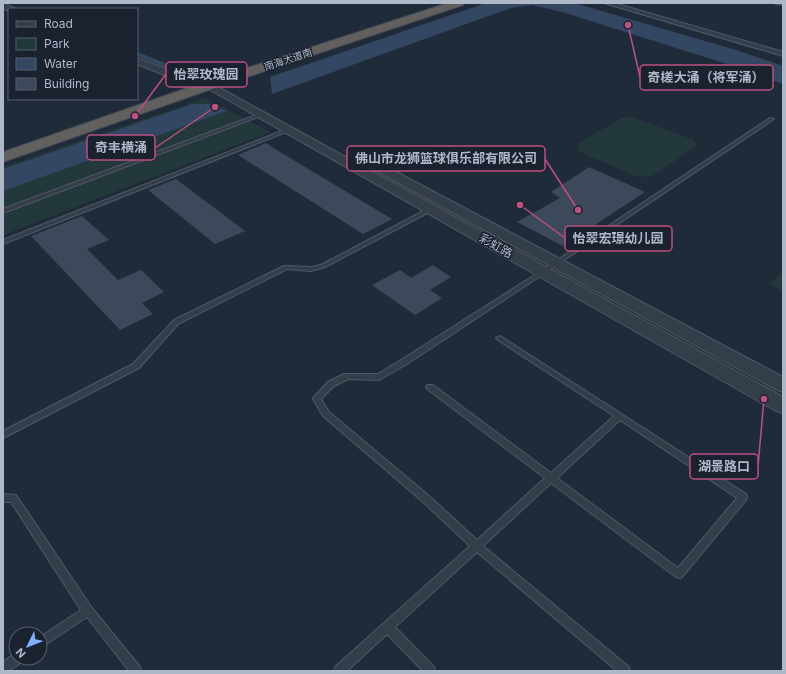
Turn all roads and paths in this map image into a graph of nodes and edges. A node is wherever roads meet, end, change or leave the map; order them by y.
1 (429, 3) edge
2 (459, 3) edge
3 (607, 3) edge
4 (777, 3) edge
5 (783, 4) edge
6 (783, 54) edge
7 (138, 61) edge
8 (186, 80) junction
9 (217, 86) junction
10 (165, 87) dead end
11 (126, 100) edge
12 (255, 108) junction
13 (85, 114) dead end
14 (772, 119) dead end
15 (289, 130) junction
16 (3, 156) edge
17 (431, 209) junction
18 (3, 211) edge
19 (3, 242) edge
20 (557, 262) junction
21 (543, 272) junction
22 (500, 338) dead end
23 (783, 385) edge
24 (430, 387) dead end
25 (783, 406) edge
26 (619, 416) junction
27 (3, 435) edge
28 (552, 478) junction
29 (3, 498) edge
30 (477, 546) junction
31 (88, 611) junction
32 (388, 627) junction
33 (48, 638) edge
34 (136, 671) edge
35 (338, 671) edge
36 (430, 671) edge
37 (625, 671) edge

1 - 8 highway, 南海大道南
2 - 9 highway, 南海大道南
3 - 6 street
4 - 5 lane
7 - 8 street
8 - 10 highway, 南海大道南
9 - 12 street, 彩虹路
9 - 12 street, 彩虹路
9 - 16 highway, 南海大道南
11 - 13 highway
12 - 15 street, 彩虹路
12 - 18 lane
12 - 20 street, 彩虹路
14 - 20 lane
15 - 17 street, 彩虹路
15 - 19 lane
17 - 21 street, 彩虹路
17 - 27 lane
20 - 21 lane
20 - 23 street, 彩虹路
21 - 25 street, 彩虹路
21 - 30 lane
22 - 26 lane
24 - 28 lane
26 - 28 lane
26 - 28 lane
28 - 30 lane
29 - 31 lane
30 - 32 lane
30 - 37 lane
31 - 33 lane
31 - 34 lane
32 - 35 lane
32 - 36 lane

